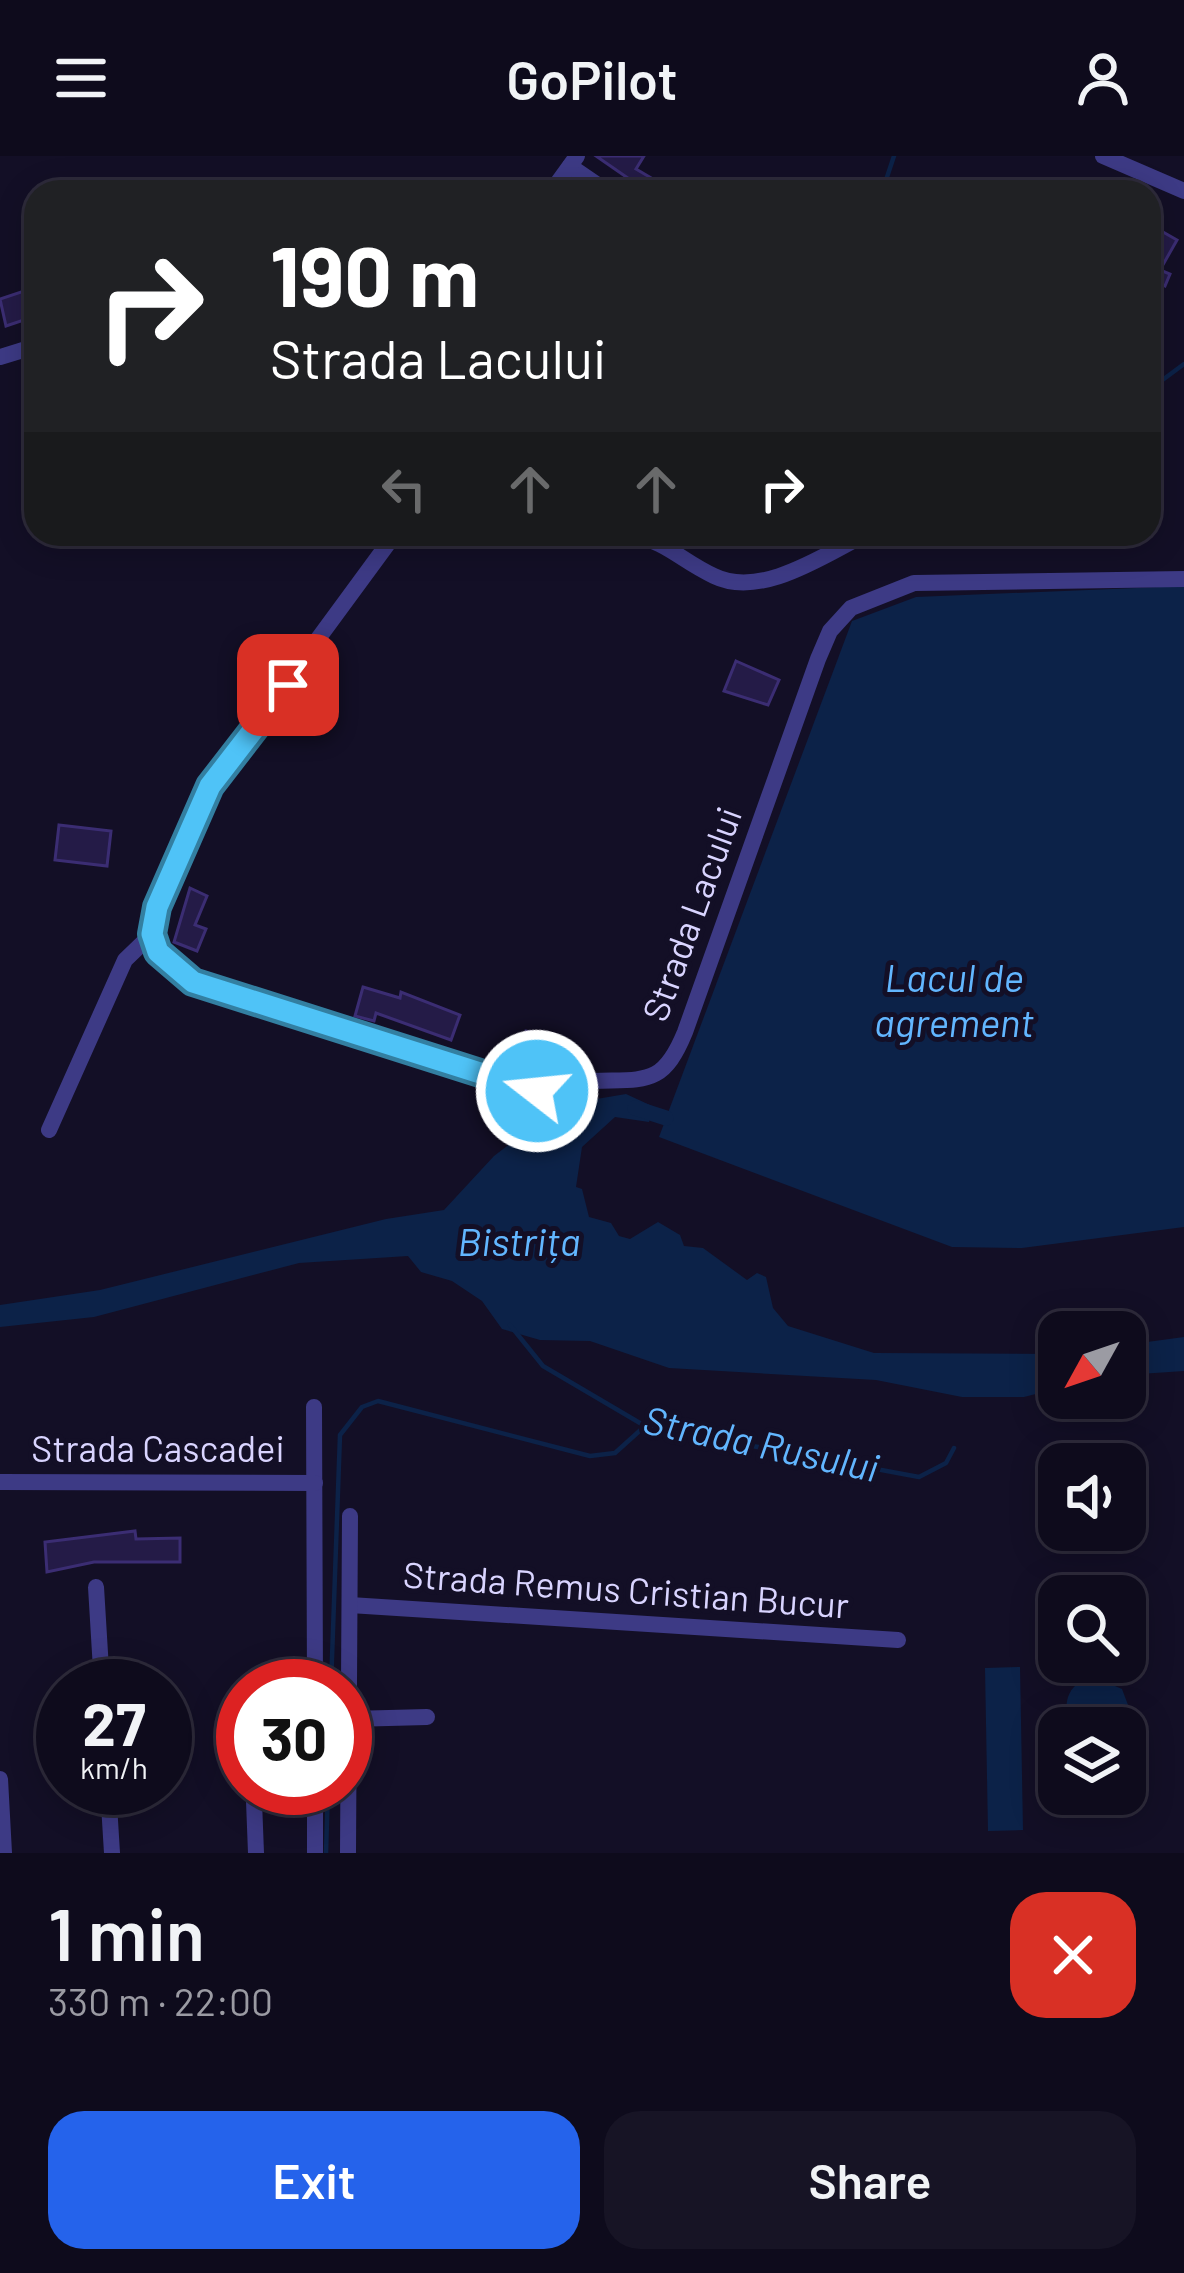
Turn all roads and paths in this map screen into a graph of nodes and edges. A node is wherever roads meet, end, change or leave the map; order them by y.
1 (1103, 156) edge
2 (1159, 180) edge
3 (386, 546) edge
4 (668, 546) edge
5 (843, 546) edge
6 (1184, 579) edge
7 (152, 934) junction
8 (49, 1130) dead end
9 (314, 1407) dead end
10 (0, 1482) edge
11 (315, 1483) junction
12 (350, 1516) dead end
13 (96, 1587) dead end
14 (350, 1605) junction
15 (898, 1640) dead end
16 (100, 1659) edge
17 (315, 1659) edge
18 (350, 1659) edge
19 (427, 1717) dead end
20 (372, 1718) edge
21 (0, 1779) edge
22 (110, 1815) edge
23 (255, 1815) edge
24 (315, 1815) edge
25 (349, 1815) edge
26 (4, 1853) edge
27 (112, 1853) edge
28 (256, 1853) edge
29 (315, 1853) edge
30 (348, 1853) edge

1 - 2 street
3 - 7 street
4 - 5 street
6 - 7 street, Strada Lacului
7 - 8 street
9 - 11 street, Strada Cascadei
10 - 11 street, Strada Cascadei
11 - 17 street, Strada Cascadei
12 - 14 street
13 - 16 street
14 - 15 street, Strada Remus Cristian Bucur
14 - 18 street
19 - 20 street
21 - 26 street
22 - 27 street
23 - 28 street
24 - 29 street
25 - 30 street

